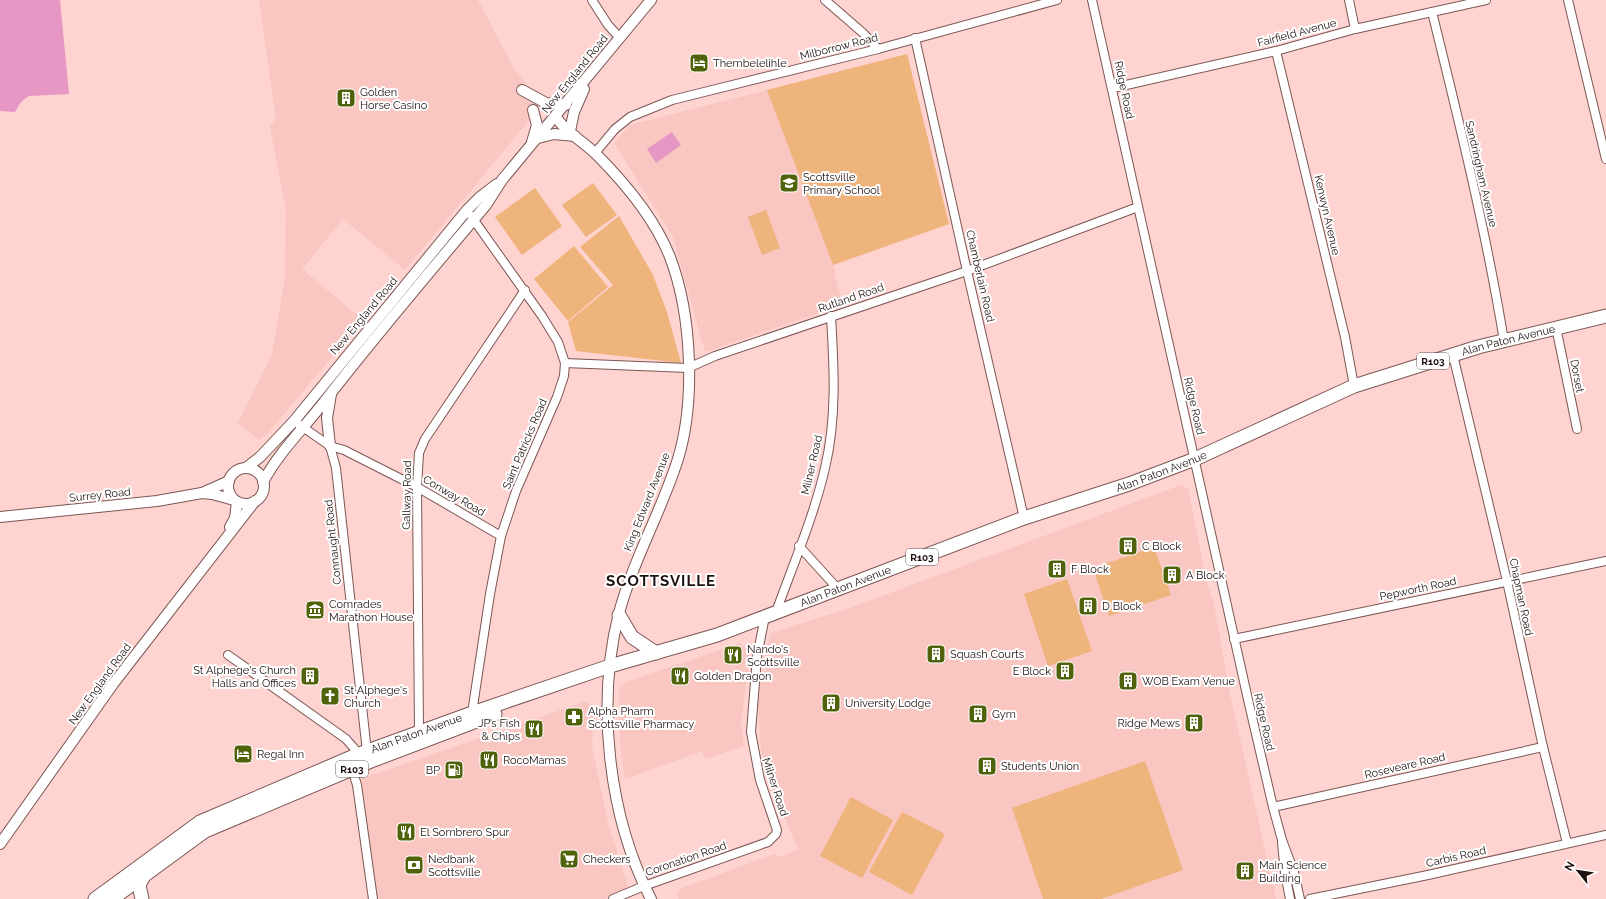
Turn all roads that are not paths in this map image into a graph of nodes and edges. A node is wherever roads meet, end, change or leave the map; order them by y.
1 (592, 0) edge
2 (651, 0) edge
3 (825, 0) edge
4 (1057, 0) edge
5 (1092, 0) edge
6 (1349, 0) edge
7 (1486, 0) edge
8 (1568, 0) edge
9 (1432, 12) junction
10 (1355, 29) junction
11 (620, 38) junction
12 (915, 38) junction
13 (878, 48) junction
14 (1276, 51) junction
15 (596, 68) junction
16 (1113, 88) junction
17 (522, 90) dead end
18 (566, 105) junction
19 (534, 110) dead end
20 (556, 121) junction
21 (572, 134) junction
22 (538, 138) junction
23 (530, 148) junction
24 (595, 153) junction
25 (1606, 159) edge
26 (502, 180) junction
27 (1138, 207) junction
28 (467, 210) junction
29 (474, 219) junction
30 (967, 271) junction
31 (525, 290) junction
32 (831, 316) junction
33 (1606, 316) edge
34 (1556, 327) junction
35 (1504, 341) junction
36 (1453, 355) junction
37 (565, 363) junction
38 (688, 368) junction
39 (1354, 386) junction
40 (332, 392) junction
41 (294, 421) junction
42 (303, 429) junction
43 (1577, 429) dead end
44 (330, 446) junction
45 (1195, 459) junction
46 (246, 468) junction
47 (229, 481) junction
48 (263, 482) junction
49 (416, 487) junction
50 (202, 493) junction
51 (236, 501) junction
52 (255, 501) junction
53 (0, 517) edge
54 (1024, 518) junction
55 (501, 536) junction
56 (224, 542) junction
57 (799, 546) junction
58 (1606, 561) edge
59 (1507, 581) junction
60 (838, 589) junction
61 (771, 614) junction
62 (619, 616) junction
63 (717, 635) junction
64 (1234, 639) junction
65 (656, 653) junction
66 (228, 655) dead end
67 (609, 670) junction
68 (472, 713) junction
69 (419, 732) junction
70 (1542, 747) junction
71 (363, 753) junction
72 (352, 769) junction
73 (1273, 807) junction
74 (1606, 834) edge
75 (1282, 840) junction
76 (768, 842) joint
77 (0, 844) edge
78 (1567, 844) junction
79 (145, 874) junction
80 (644, 886) junction
81 (107, 898) edge
82 (142, 899) edge
83 (373, 899) edge
84 (613, 899) edge
85 (651, 899) edge
86 (1290, 899) edge
87 (1300, 899) edge
88 (1310, 899) edge

1 - 11 street
2 - 11 street, New England Road
3 - 13 street
4 - 12 street, Milborrow Road
5 - 16 street, Ridge Road
6 - 10 street
7 - 9 street, Fairfield Avenue
8 - 25 street
9 - 10 street, Fairfield Avenue
9 - 35 street, Sandringham Avenue
10 - 14 street, Fairfield Avenue
11 - 15 street, New England Road
12 - 13 street, Milborrow Road
12 - 30 street, Chamberlain Road
13 - 24 street, Milborrow Road
14 - 16 street, Fairfield Avenue
14 - 39 street, Kenwyn Avenue
15 - 18 street, New England Road
15 - 21 street
16 - 27 street, Ridge Road
17 - 18 street
18 - 20 street, New England Road
19 - 23 street
20 - 21 street, King Edward Avenue
20 - 22 street, New England Road
21 - 22 street
21 - 24 street, King Edward Avenue
22 - 23 street, New England Road
23 - 26 street, New England Road
24 - 38 street, King Edward Avenue
26 - 28 street, New England Road
26 - 29 street, New England Road
27 - 30 street, Rutland Road
27 - 45 street, Ridge Road
28 - 29 street, Saint Patricks Road
28 - 41 street, New England Road
29 - 31 street, Saint Patricks Road
29 - 40 street, New England Road
30 - 32 street, Rutland Road
30 - 54 street, Chamberlain Road
31 - 37 street, Saint Patricks Road
31 - 49 street, Gallway Road
32 - 38 street, Rutland Road
32 - 57 street, Milner Road
33 - 34 main road, Alan Paton Avenue / R103
34 - 35 main road, Alan Paton Avenue / R103
34 - 43 street, Dorset
35 - 36 main road, Alan Paton Avenue / R103
36 - 39 main road, Alan Paton Avenue / R103
36 - 59 street, Chapman Road
37 - 38 street, Rutland Road
37 - 55 street, Saint Patricks Road
38 - 62 street, King Edward Avenue
39 - 45 main road, Alan Paton Avenue / R103
40 - 42 street, New England Road
40 - 44 street
41 - 42 street
41 - 46 street, New England Road
42 - 44 street
42 - 48 street, New England Road
44 - 49 street, Conway Road
44 - 71 street, Connaught Road
45 - 54 main road, Alan Paton Avenue / R103
45 - 64 street, Ridge Road
46 - 47 street
46 - 48 street
47 - 50 street, Surrey Road
47 - 51 street
48 - 52 street
49 - 55 street, Conway Road
49 - 69 street, Gallway Road
50 - 51 street, Surrey Road
50 - 53 street, Surrey Road
51 - 52 street
51 - 56 street, New England Road
52 - 56 street, New England Road
54 - 60 main road, Alan Paton Avenue / R103
55 - 68 street, Saint Patricks Road
56 - 77 street, New England Road
57 - 60 street
57 - 61 street, Milner Road
58 - 59 street, Pepworth Road
59 - 64 street, Pepworth Road
59 - 70 street, Chapman Road
60 - 61 main road, Alan Paton Avenue / R103
61 - 63 main road, Alan Paton Avenue / R103
61 - 76 street, Milner Road
62 - 65 main road
62 - 67 street, King Edward Avenue
63 - 65 main road, Alan Paton Avenue / R103
63 - 67 main road, Alan Paton Avenue / R103
64 - 73 street, Ridge Road
65 - 67 main road, Alan Paton Avenue / R103
66 - 71 street
67 - 68 main road, Alan Paton Avenue / R103
67 - 72 main road, Alan Paton Avenue / R103
67 - 80 street, King Edward Avenue
68 - 69 main road, Alan Paton Avenue / R103
69 - 71 main road, Alan Paton Avenue / R103
70 - 73 street, Roseveare Road
70 - 78 street, Chapman Road
71 - 81 main road, Alan Paton Avenue / R103
72 - 79 main road, Alan Paton Avenue / R103
72 - 83 street
73 - 75 street, Ridge Road
74 - 78 street, Carbis Road
75 - 86 street, Ridge Road
75 - 87 street, Ridge Road
76 - 80 street, Coronation Road
78 - 88 street, Carbis Road
79 - 81 main road, Alan Paton Avenue / R103
79 - 82 main road
80 - 84 street, Coronation Road
80 - 85 street, King Edward Avenue

